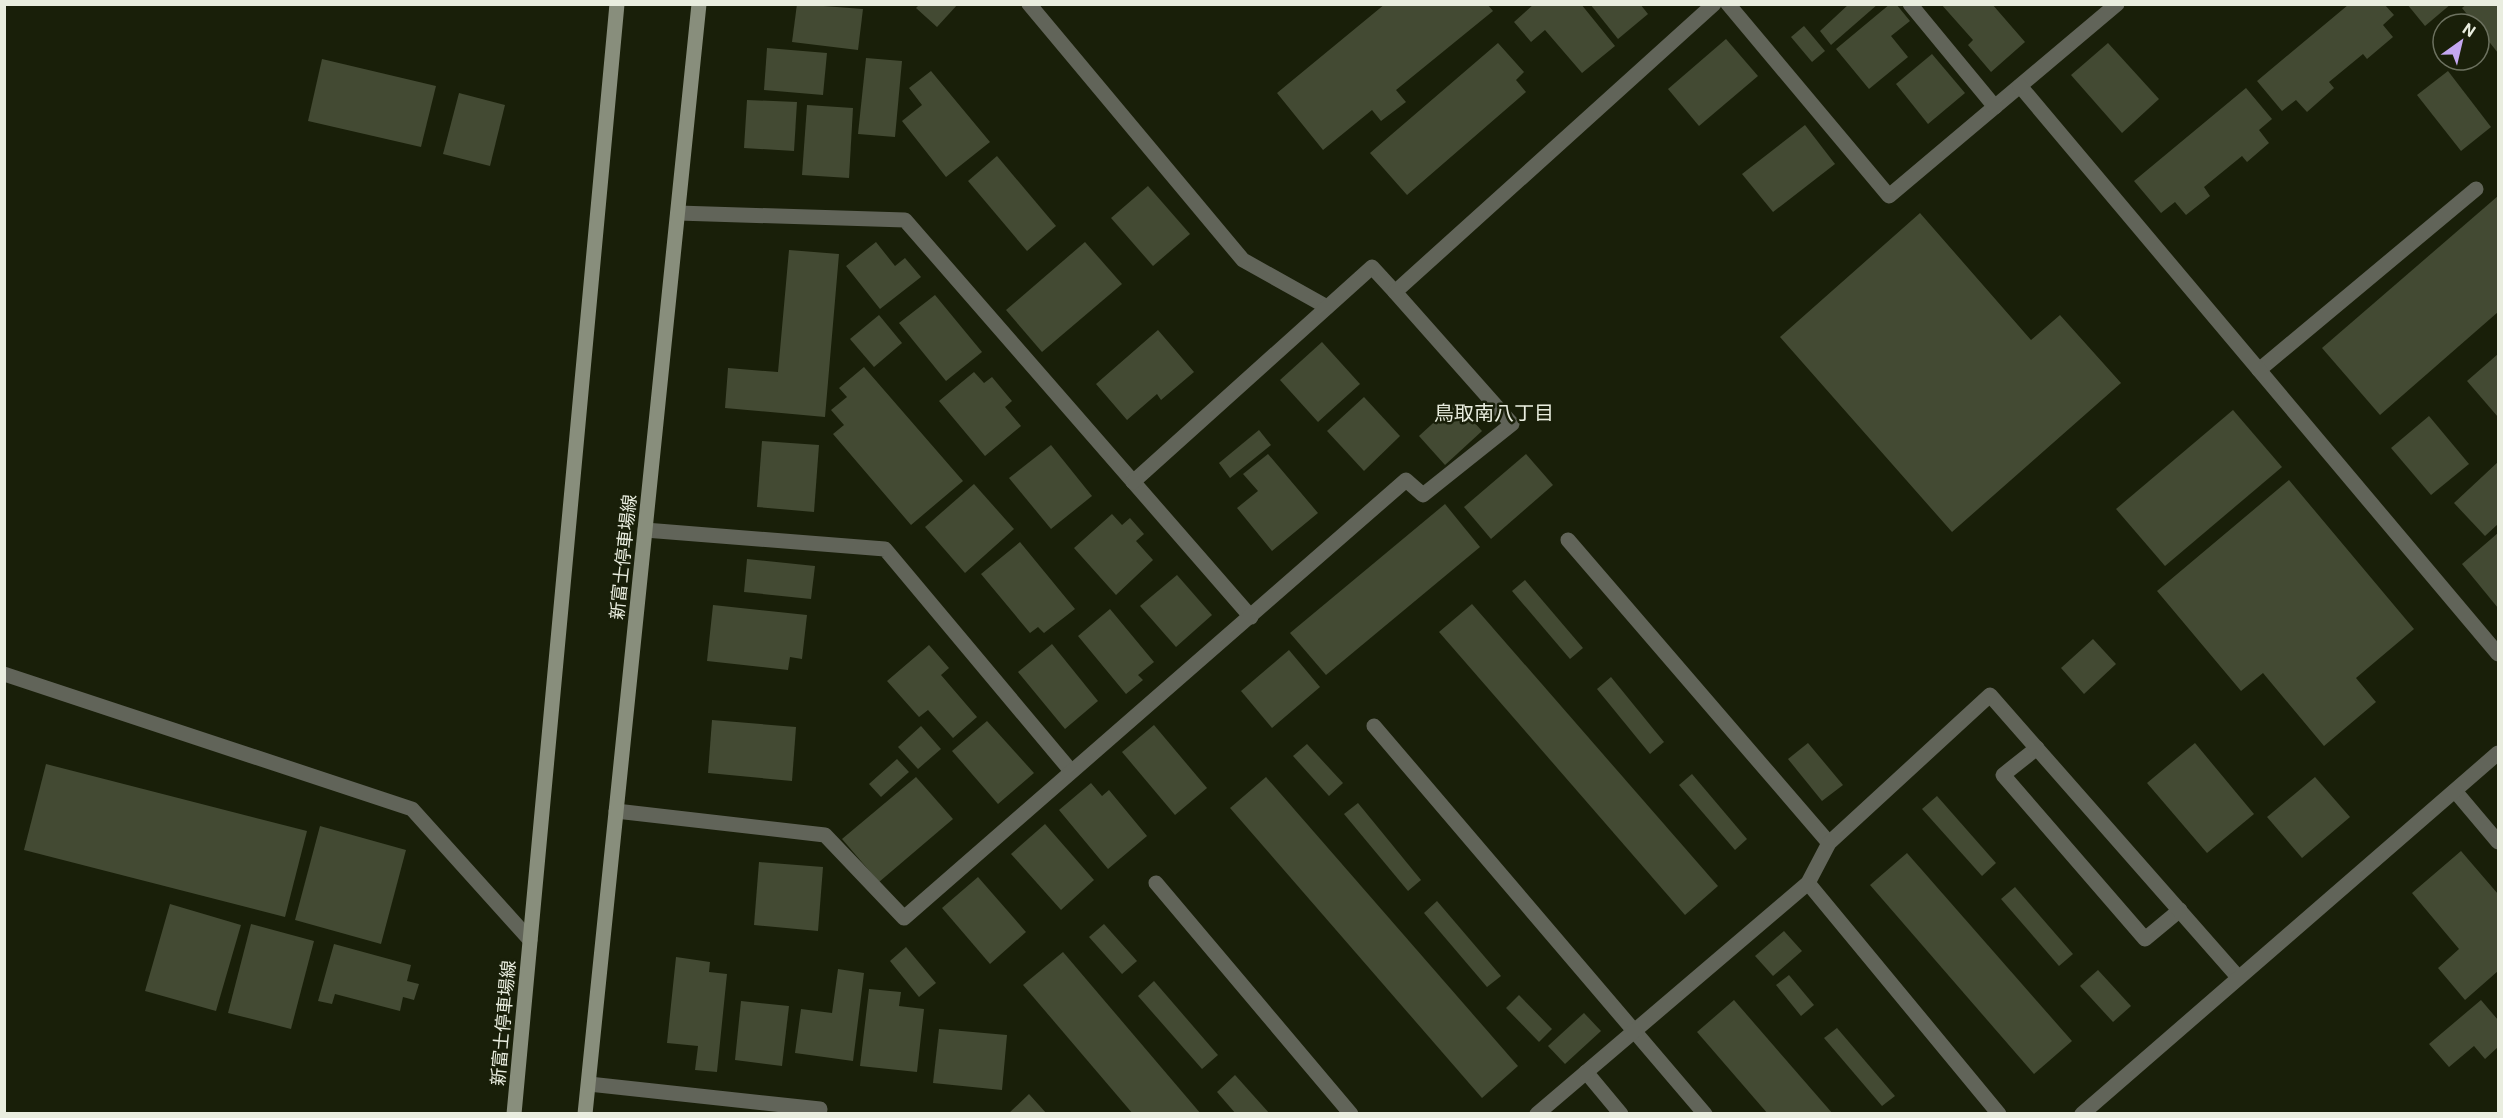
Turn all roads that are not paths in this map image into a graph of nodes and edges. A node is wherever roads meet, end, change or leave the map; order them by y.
1 (617, 4) edge
2 (699, 4) edge
3 (1029, 4) edge
4 (1714, 4) edge
5 (1728, 4) edge
6 (1910, 4) edge
7 (2117, 4) edge
8 (2020, 86) junction
9 (1995, 107) junction
10 (2476, 189) dead end
11 (678, 213) junction
12 (1395, 292) junction
13 (1327, 307) junction
14 (2259, 370) junction
15 (1133, 482) junction
16 (645, 530) junction
17 (1568, 540) dead end
18 (1251, 617) junction
19 (2499, 654) edge
20 (4, 674) edge
21 (1374, 726) dead end
22 (2037, 748) junction
23 (2499, 753) edge
24 (1071, 771) junction
25 (2455, 790) junction
26 (616, 811) junction
27 (2499, 842) edge
28 (1829, 843) junction
29 (1156, 883) dead end
30 (1808, 883) junction
31 (2180, 910) junction
32 (530, 940) junction
33 (2238, 977) junction
34 (1635, 1029) junction
35 (1586, 1072) junction
36 (589, 1084) junction
37 (514, 1113) edge
38 (585, 1113) edge
39 (819, 1113) edge
40 (1351, 1113) edge
41 (1537, 1113) edge
42 (1621, 1113) edge
43 (1705, 1113) edge
44 (1999, 1113) edge
45 (2082, 1113) edge

1 - 32 main road, 新富士停車場線
2 - 11 main road, 新富士停車場線
3 - 13 street
4 - 12 street
5 - 9 street
6 - 9 street
7 - 8 street
8 - 9 street
8 - 14 street
10 - 14 street
11 - 15 street
11 - 16 main road, 新富士停車場線
12 - 13 street
12 - 18 street
13 - 15 street
14 - 19 street
15 - 18 street
16 - 24 street
16 - 26 main road, 新富士停車場線
17 - 28 street
18 - 24 street
20 - 32 street
21 - 34 street
22 - 28 street
22 - 31 street
22 - 31 street
23 - 25 street
24 - 26 street
25 - 27 street
25 - 33 street
26 - 36 main road, 新富士停車場線
28 - 30 street
29 - 40 street
30 - 34 street
30 - 44 street
31 - 33 street
32 - 37 main road, 新富士停車場線
33 - 45 street
34 - 35 street
34 - 43 street
35 - 41 street
35 - 42 street
36 - 38 main road, 新富士停車場線
36 - 39 street

